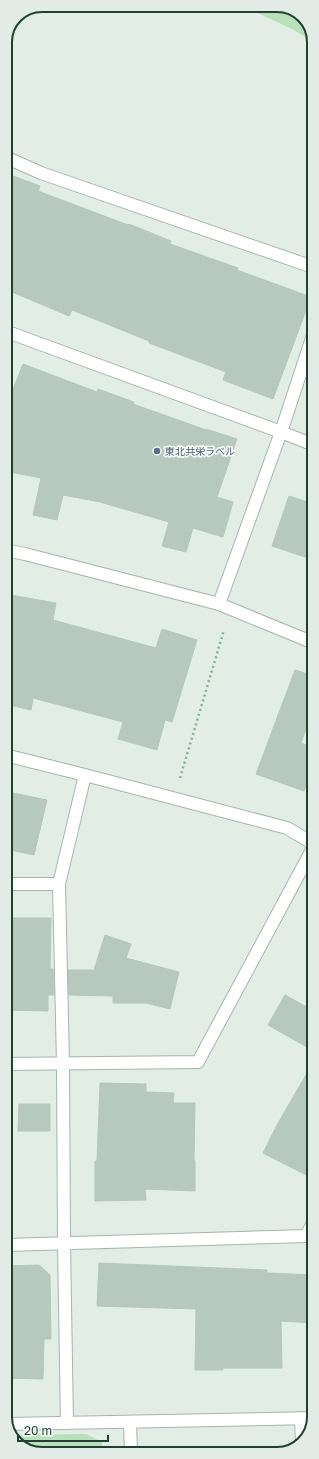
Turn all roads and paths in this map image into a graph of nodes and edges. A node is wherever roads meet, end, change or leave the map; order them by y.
1 (12, 160) edge
2 (307, 266) edge
3 (12, 334) edge
4 (307, 356) edge
5 (281, 432) junction
6 (307, 442) edge
7 (12, 551) edge
8 (225, 606) junction
9 (307, 640) edge
10 (12, 757) edge
11 (85, 775) junction
12 (174, 798) junction
13 (307, 840) edge
14 (307, 858) edge
15 (12, 884) edge
16 (59, 884) junction
17 (12, 1064) edge
18 (63, 1064) junction
19 (307, 1234) edge
20 (64, 1244) junction
21 (12, 1245) edge
22 (301, 1418) junction
23 (307, 1418) edge
24 (130, 1422) junction
25 (67, 1423) junction
26 (13, 1424) edge
27 (302, 1434) edge
28 (131, 1447) edge

1 - 2 street
3 - 5 street
4 - 5 street
5 - 6 street
5 - 8 street
7 - 8 street
8 - 9 street
8 - 12 path
10 - 11 street
11 - 12 street
11 - 16 street
12 - 13 street
14 - 18 street
15 - 16 street
16 - 18 street
17 - 18 street
18 - 20 street
19 - 20 street
20 - 21 street
20 - 25 street
22 - 23 street
22 - 24 street
22 - 27 street
24 - 25 street
24 - 28 street
25 - 26 street

